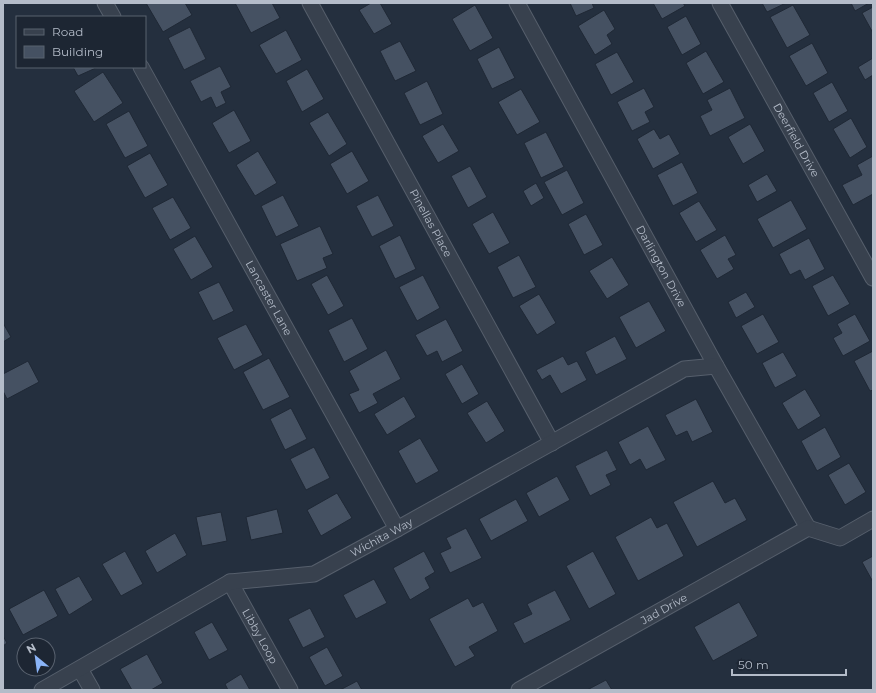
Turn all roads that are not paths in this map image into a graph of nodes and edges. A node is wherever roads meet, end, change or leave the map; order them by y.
1 (105, 3) edge
2 (310, 3) edge
3 (516, 3) edge
4 (720, 3) edge
5 (112, 16) edge
6 (142, 68) edge
7 (873, 278) edge
8 (716, 366) junction
9 (552, 443) junction
10 (873, 519) edge
11 (808, 528) junction
12 (397, 529) junction
13 (230, 582) junction
14 (80, 669) junction
15 (42, 690) edge
16 (92, 690) edge
17 (290, 690) edge
18 (519, 690) edge

1 - 5 street
2 - 9 street, Pinellas Place
3 - 8 street, Darlington Drive
4 - 7 street, Deerfield Drive
6 - 12 street, Lancaster Lane
8 - 9 street, Wichita Way
8 - 11 street, Darlington Drive
9 - 12 street, Wichita Way
10 - 11 street
11 - 18 street, Jad Drive
12 - 13 street, Wichita Way
13 - 14 street, Wichita Way
13 - 17 street, Libby Loop
14 - 15 street, Wichita Way
14 - 16 street

